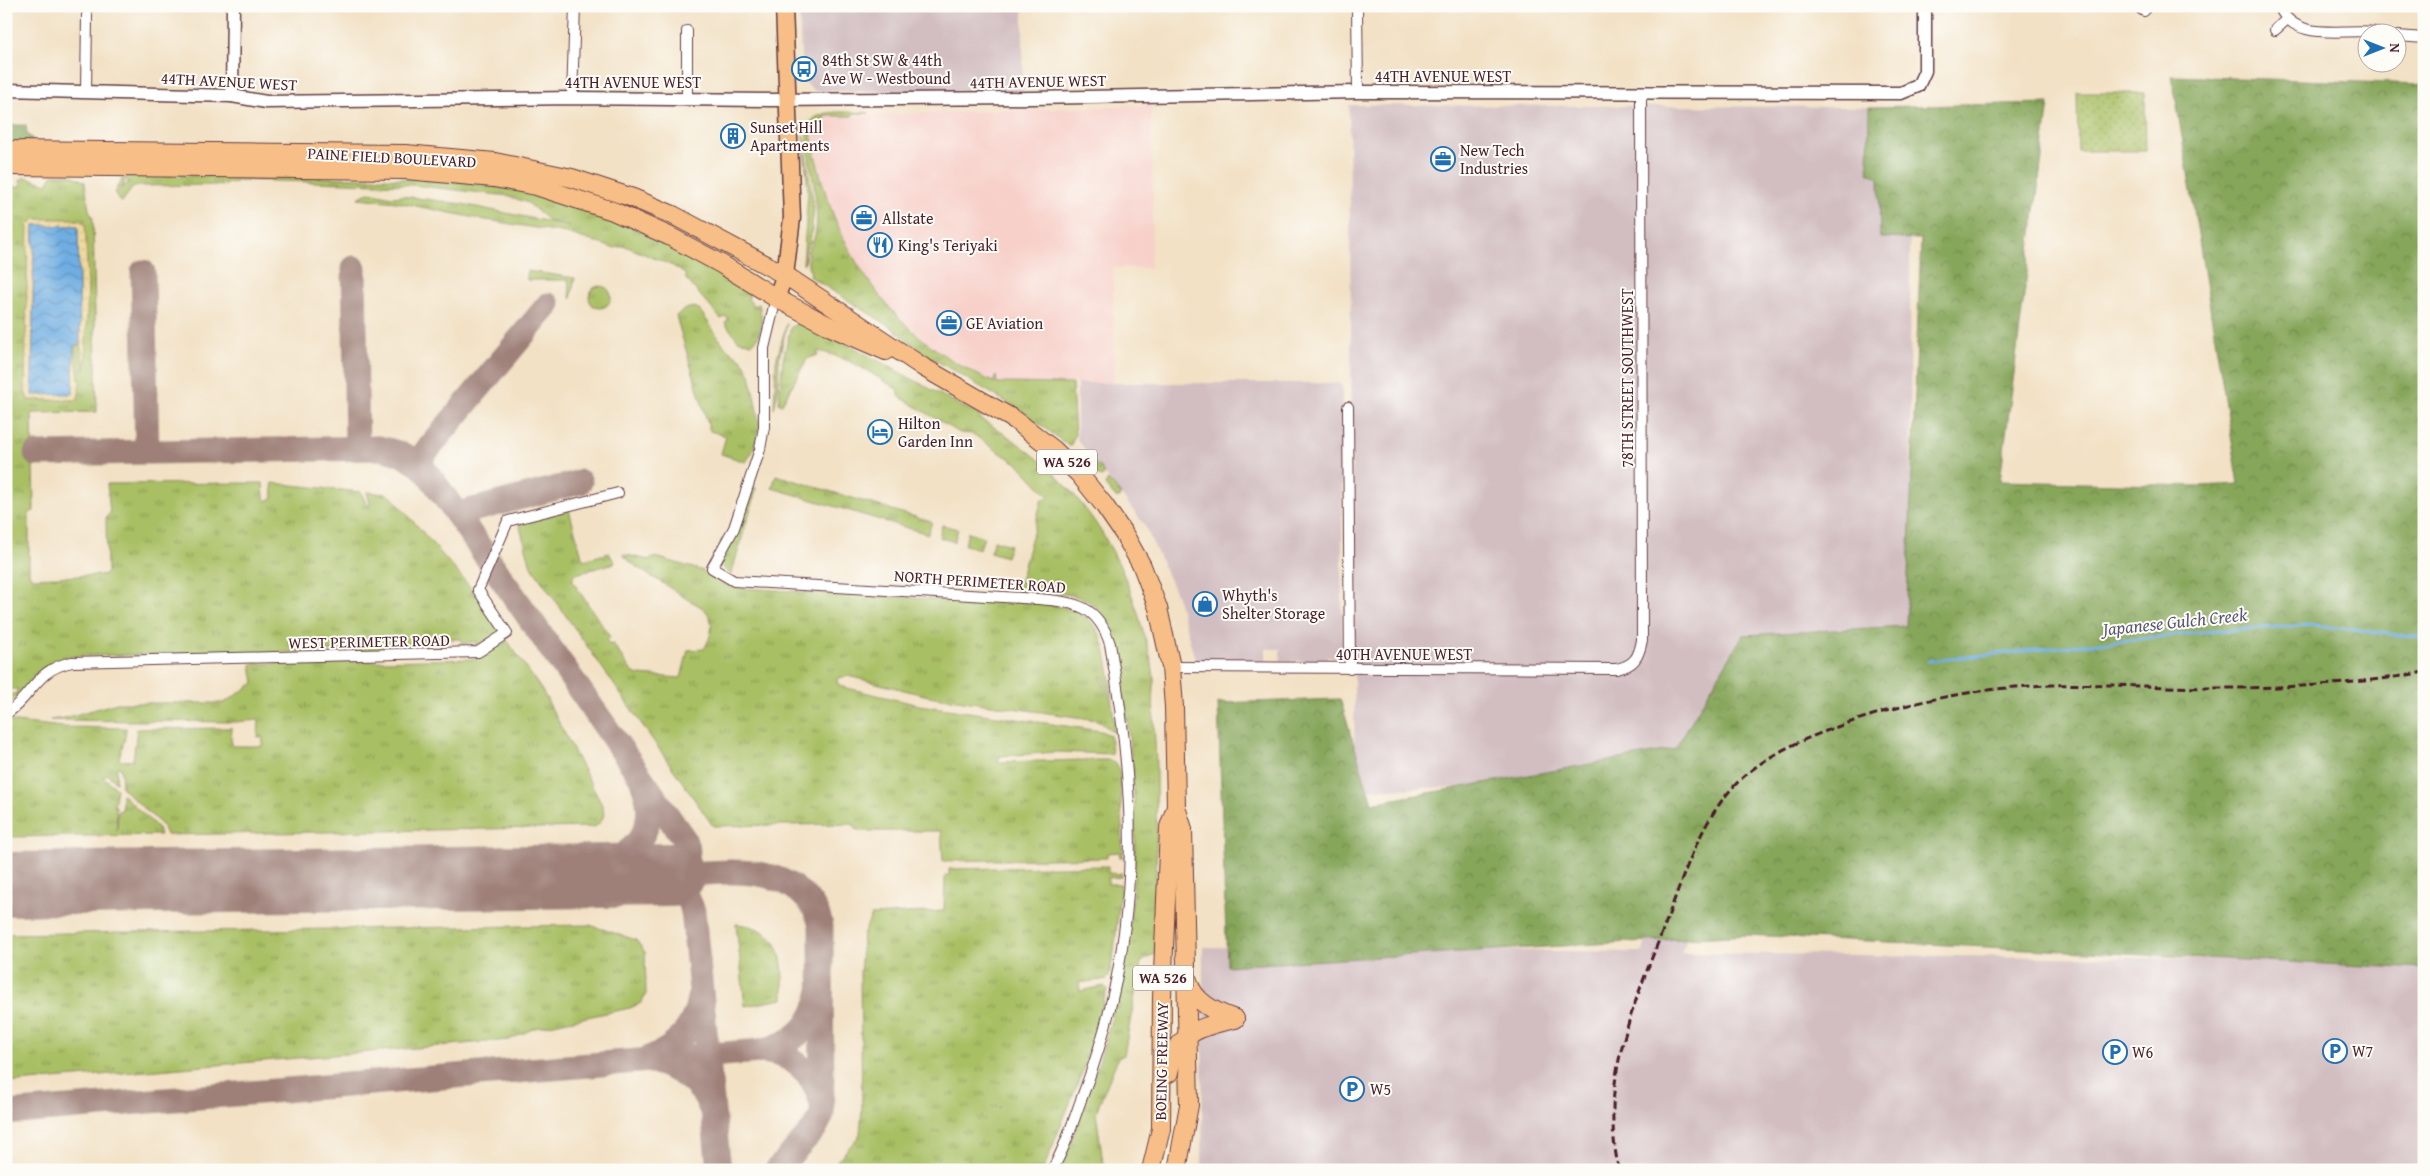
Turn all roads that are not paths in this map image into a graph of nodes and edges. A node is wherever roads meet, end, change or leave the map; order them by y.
1 (232, 6) edge
2 (575, 6) edge
3 (784, 6) edge
4 (1357, 6) edge
5 (1925, 6) edge
6 (2278, 6) edge
7 (87, 15) dead end
8 (2286, 20) junction
9 (2275, 30) dead end
10 (687, 31) dead end
11 (2358, 32) edge
12 (2408, 37) edge
13 (2424, 38) edge
14 (6, 90) edge
15 (86, 92) junction
16 (1358, 92) junction
17 (1640, 92) junction
18 (232, 96) junction
19 (572, 98) junction
20 (687, 99) junction
21 (786, 99) junction
22 (6, 150) edge
23 (6, 166) edge
24 (785, 275) junction
25 (776, 298) junction
26 (923, 367) junction
27 (1348, 407) dead end
28 (618, 493) dead end
29 (1634, 662) joint
30 (1171, 667) junction
31 (1350, 669) junction
32 (6, 714) edge
33 (1176, 807) junction
34 (1187, 974) junction
35 (1188, 1035) junction
36 (1161, 1128) junction
37 (1052, 1170) edge
38 (1151, 1170) edge
39 (1177, 1170) edge

1 - 18 street
2 - 19 street
3 - 21 main road
4 - 16 street
5 - 17 street, 44TH AVENUE WEST
6 - 8 street
7 - 15 street
8 - 9 street
8 - 11 street
10 - 20 street
12 - 13 street
14 - 15 street, 44TH AVENUE WEST
15 - 18 street, 44TH AVENUE WEST
16 - 17 street, 44TH AVENUE WEST
16 - 21 street, 44TH AVENUE WEST
17 - 29 street, 78TH STREET SOUTHWEST
18 - 19 street, 44TH AVENUE WEST
19 - 20 street, 44TH AVENUE WEST
20 - 21 street, 44TH AVENUE WEST
21 - 24 main road
22 - 24 highway, PAINE FIELD BOULEVARD
23 - 25 highway, PAINE FIELD BOULEVARD
24 - 25 main road
24 - 26 highway, WA 526
25 - 26 highway, WA 526
25 - 37 street, NORTH PERIMETER ROAD
26 - 30 highway, WA 526
27 - 31 street
28 - 32 street, WEST PERIMETER ROAD
29 - 31 street, 40TH AVENUE WEST
30 - 31 street, 40TH AVENUE WEST
30 - 33 highway, WA 526
33 - 34 highway, BOEING FREEWAY / WA 526
33 - 36 highway, BOEING FREEWAY / WA 526
34 - 35 highway, BOEING FREEWAY / WA 526
34 - 35 highway
35 - 36 highway
35 - 39 highway, BOEING FREEWAY / WA 526
36 - 38 highway, BOEING FREEWAY / WA 526

